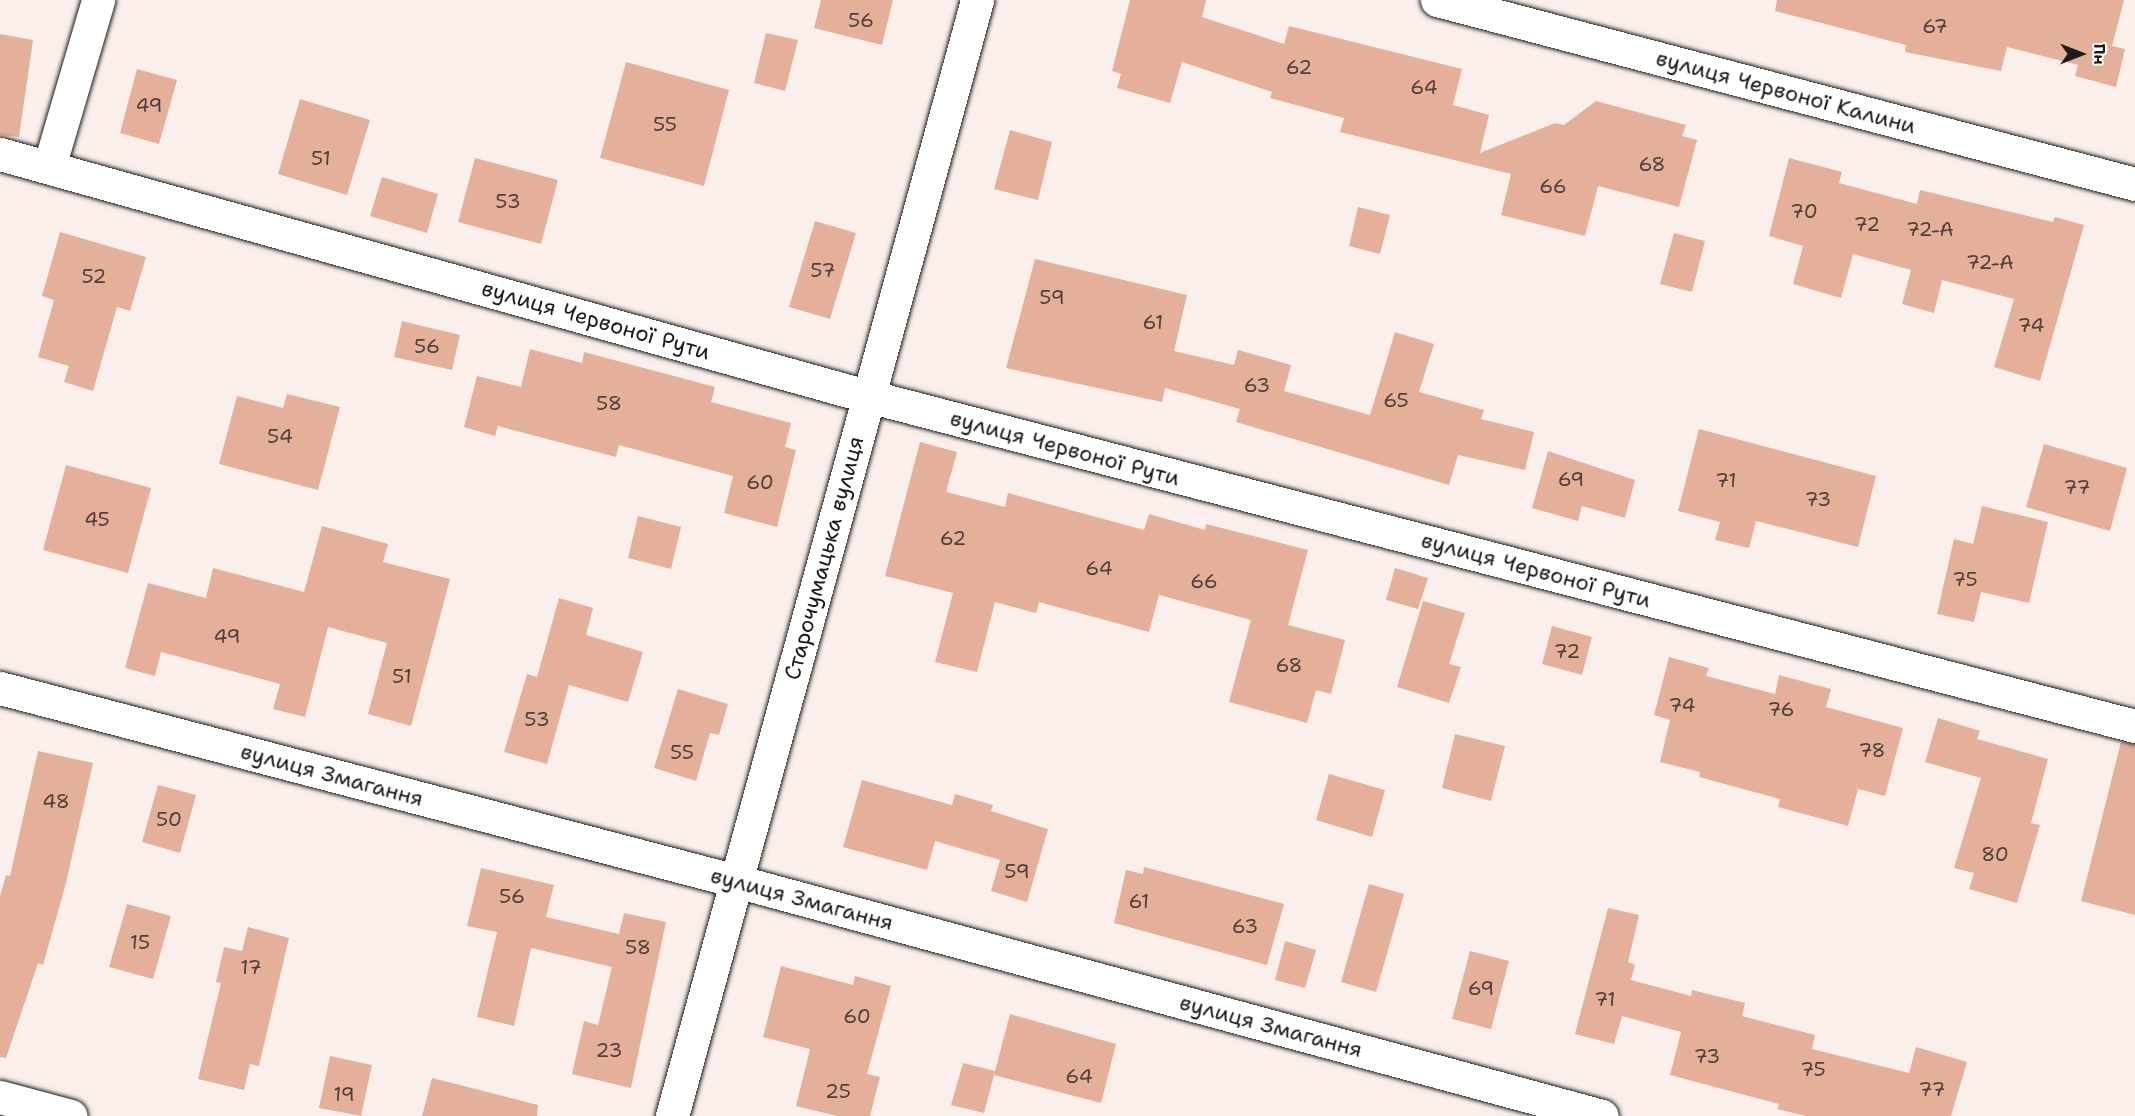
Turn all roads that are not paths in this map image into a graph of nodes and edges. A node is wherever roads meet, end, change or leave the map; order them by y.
1 (98, 0) edge
2 (977, 0) edge
3 (1437, 0) edge
4 (0, 154) edge
5 (49, 167) junction
6 (2135, 184) edge
7 (868, 396) junction
8 (0, 688) edge
9 (2135, 726) edge
10 (736, 881) junction
11 (0, 1097) edge
12 (71, 1116) edge
13 (672, 1116) edge
14 (1602, 1116) edge

1 - 5 street
2 - 7 street, Старочумацька вулиця
3 - 6 street, вулиця Червоної Калини
4 - 5 street, вулиця Червоної Рути
5 - 7 street, вулиця Червоної Рути
7 - 9 street, вулиця Червоної Рути
7 - 10 street, Старочумацька вулиця
8 - 10 street, вулиця Змагання
10 - 13 street, Старочумацька вулиця
10 - 14 street, вулиця Змагання
11 - 12 street

